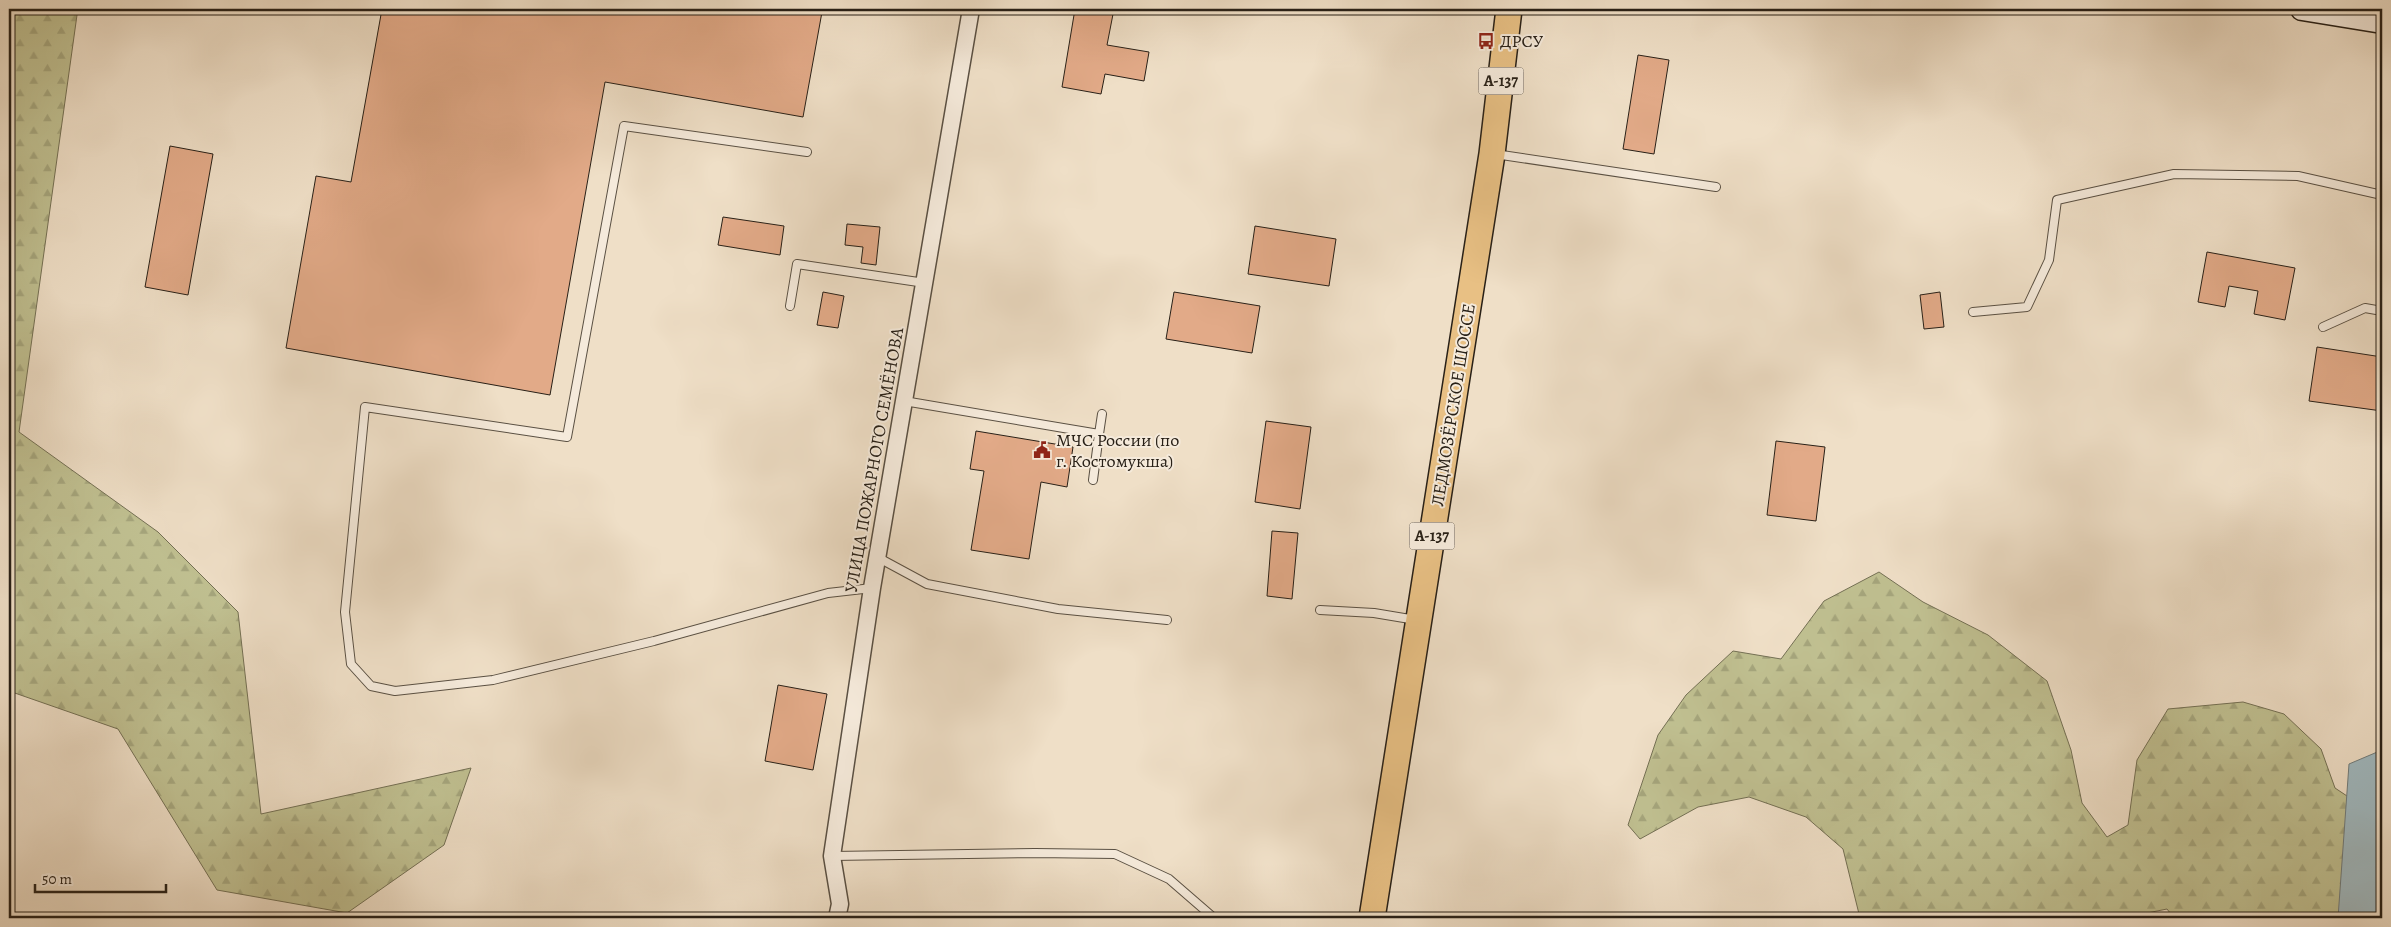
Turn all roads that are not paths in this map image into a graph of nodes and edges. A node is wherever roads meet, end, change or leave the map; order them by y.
1 (971, 9) edge
2 (1509, 9) edge
3 (2302, 9) edge
4 (2382, 22) edge
5 (807, 152) dead end
6 (1492, 154) junction
7 (1716, 187) dead end
8 (2382, 195) edge
9 (925, 283) junction
10 (790, 306) dead end
11 (1973, 312) dead end
12 (2382, 312) edge
13 (2323, 327) dead end
14 (904, 401) junction
15 (1102, 414) dead end
16 (1099, 434) junction
17 (1093, 480) dead end
18 (877, 557) junction
19 (872, 588) junction
20 (1320, 610) dead end
21 (1167, 620) dead end
22 (1418, 621) junction
23 (832, 856) junction
24 (837, 918) edge
25 (1214, 918) edge
26 (1372, 918) edge

1 - 9 street, УЛИЦА ПОЖАРНОГО СЕМЁНОВА
2 - 6 main road, ЛЕДМОЗЁРСКОЕ ШОССЕ / А-137
3 - 4 main road
5 - 19 lane
6 - 7 lane
6 - 22 main road, ЛЕДМОЗЁРСКОЕ ШОССЕ / А-137
8 - 11 lane
9 - 10 lane
9 - 14 street, УЛИЦА ПОЖАРНОГО СЕМЁНОВА
12 - 13 lane
14 - 16 lane
14 - 18 street, УЛИЦА ПОЖАРНОГО СЕМЁНОВА
15 - 16 lane
16 - 17 lane
18 - 19 street, УЛИЦА ПОЖАРНОГО СЕМЁНОВА
18 - 21 lane
19 - 23 street, УЛИЦА ПОЖАРНОГО СЕМЁНОВА
20 - 22 lane
22 - 26 main road, ЛЕДМОЗЁРСКОЕ ШОССЕ / А-137
23 - 24 street, УЛИЦА ПОЖАРНОГО СЕМЁНОВА
23 - 25 lane

